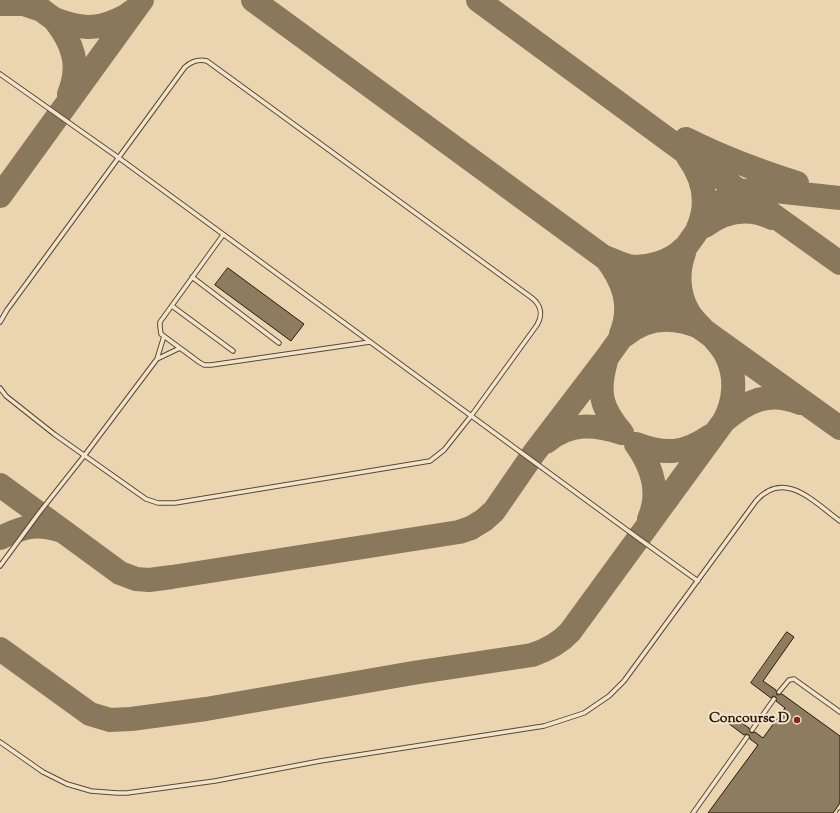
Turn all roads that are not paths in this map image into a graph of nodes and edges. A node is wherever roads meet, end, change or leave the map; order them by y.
1 (0, 74) edge
2 (119, 158) junction
3 (223, 235) junction
4 (192, 278) junction
5 (172, 306) junction
6 (0, 322) edge
7 (164, 336) junction
8 (279, 342) dead end
9 (370, 342) junction
10 (180, 348) junction
11 (233, 351) dead end
12 (157, 360) junction
13 (0, 388) edge
14 (471, 416) junction
15 (84, 456) junction
16 (840, 521) edge
17 (0, 566) edge
18 (698, 581) junction
19 (779, 692) dead end
20 (774, 700) dead end
21 (840, 712) edge
22 (752, 730) dead end
23 (747, 737) dead end
24 (0, 742) edge
25 (693, 813) edge

1 - 2 lane
2 - 3 lane
2 - 6 lane
2 - 14 lane
3 - 4 lane
3 - 9 lane
4 - 5 lane
4 - 8 lane
5 - 7 lane
5 - 11 lane
7 - 10 lane
7 - 12 lane
9 - 10 lane
9 - 14 lane
10 - 12 lane
12 - 15 lane
13 - 15 lane
14 - 15 lane
14 - 18 lane
15 - 17 lane
16 - 18 lane
18 - 24 lane
19 - 21 lane
20 - 22 lane
23 - 25 lane

